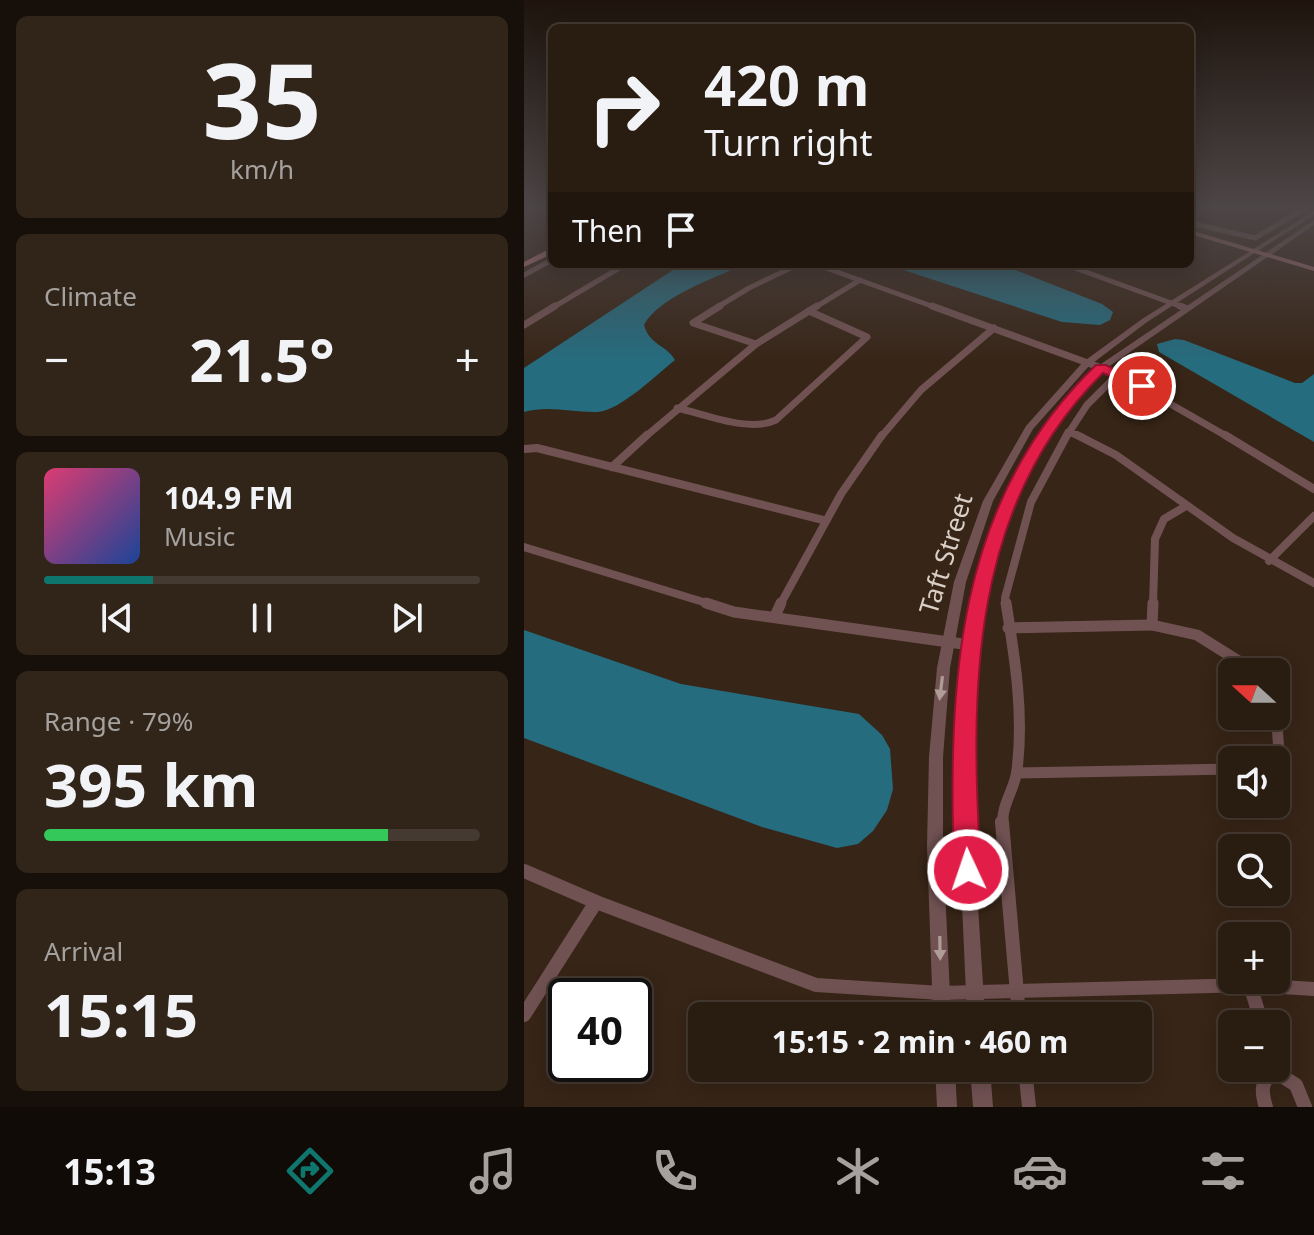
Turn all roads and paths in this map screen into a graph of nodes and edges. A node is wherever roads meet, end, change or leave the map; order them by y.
1 (1247, 260) edge
2 (1251, 260) edge
3 (1290, 260) edge
4 (548, 262) edge
5 (1314, 267) edge
6 (619, 268) edge
7 (791, 268) edge
8 (826, 268) edge
9 (1075, 268) edge
10 (524, 275) edge
11 (860, 280) junction
12 (1201, 286) junction
13 (1212, 290) junction
14 (1179, 306) junction
15 (809, 311) junction
16 (524, 325) edge
17 (994, 328) junction
18 (756, 344) junction
19 (1088, 363) junction
20 (1101, 368) junction
21 (1118, 374) junction
22 (677, 408) junction
23 (1068, 432) junction
24 (524, 449) edge
25 (1006, 465) junction
26 (612, 467) junction
27 (1022, 470) junction
28 (1314, 489) edge
29 (1186, 506) junction
30 (1314, 516) edge
31 (823, 520) junction
32 (524, 547) edge
33 (1269, 561) junction
34 (1314, 583) edge
35 (775, 616) junction
36 (1152, 625) junction
37 (1008, 628) junction
38 (947, 641) junction
39 (970, 645) junction
40 (1234, 658) edge
41 (1218, 769) edge
42 (1017, 773) junction
43 (524, 871) edge
44 (596, 902) junction
45 (1218, 986) edge
46 (1290, 988) edge
47 (1314, 989) edge
48 (1017, 991) junction
49 (974, 992) junction
50 (941, 993) junction
51 (941, 1002) edge
52 (975, 1002) edge
53 (1018, 1002) edge
54 (524, 1015) edge
55 (1290, 1081) edge
56 (946, 1082) edge
57 (981, 1082) edge
58 (1026, 1082) edge
59 (1263, 1082) edge
60 (947, 1107) edge
61 (983, 1107) edge
62 (1029, 1107) edge
63 (1266, 1107) edge
64 (1305, 1107) edge

1 - 12 street, Taft Street
2 - 13 street, Taft Street
3 - 5 main road
4 - 10 street
6 - 16 street
7 - 18 street
8 - 11 street
9 - 14 street
11 - 15 street
11 - 17 street
12 - 13 street
12 - 14 street, Taft Street
13 - 14 street, Taft Street
14 - 19 street, Taft Street
14 - 20 street, Taft Street
15 - 18 street
15 - 22 street
17 - 19 street
17 - 31 street
18 - 22 street
19 - 20 street
19 - 25 street, Taft Street
20 - 21 street
20 - 27 street, Taft Street
21 - 23 street
21 - 28 street
22 - 26 street
23 - 29 street
23 - 37 street
24 - 26 street
25 - 27 street
25 - 38 street, Taft Street
26 - 31 street
27 - 39 street, Taft Street
29 - 33 street
29 - 36 street
30 - 33 street
31 - 35 street
32 - 35 street
33 - 34 street
35 - 38 street
36 - 37 street
36 - 40 street
37 - 42 street
38 - 39 street
38 -> 50 street, Taft Street
39 - 49 street, Taft Street
41 - 42 street
42 - 48 street
43 - 44 street
44 - 50 street
44 - 54 street
45 - 48 street
46 - 47 street
48 - 49 street
48 - 53 street
49 - 50 street
49 - 52 street, Taft Street
50 - 51 street, Taft Street
55 - 64 street
56 - 60 street
57 - 61 street
58 - 62 street
59 - 63 street

